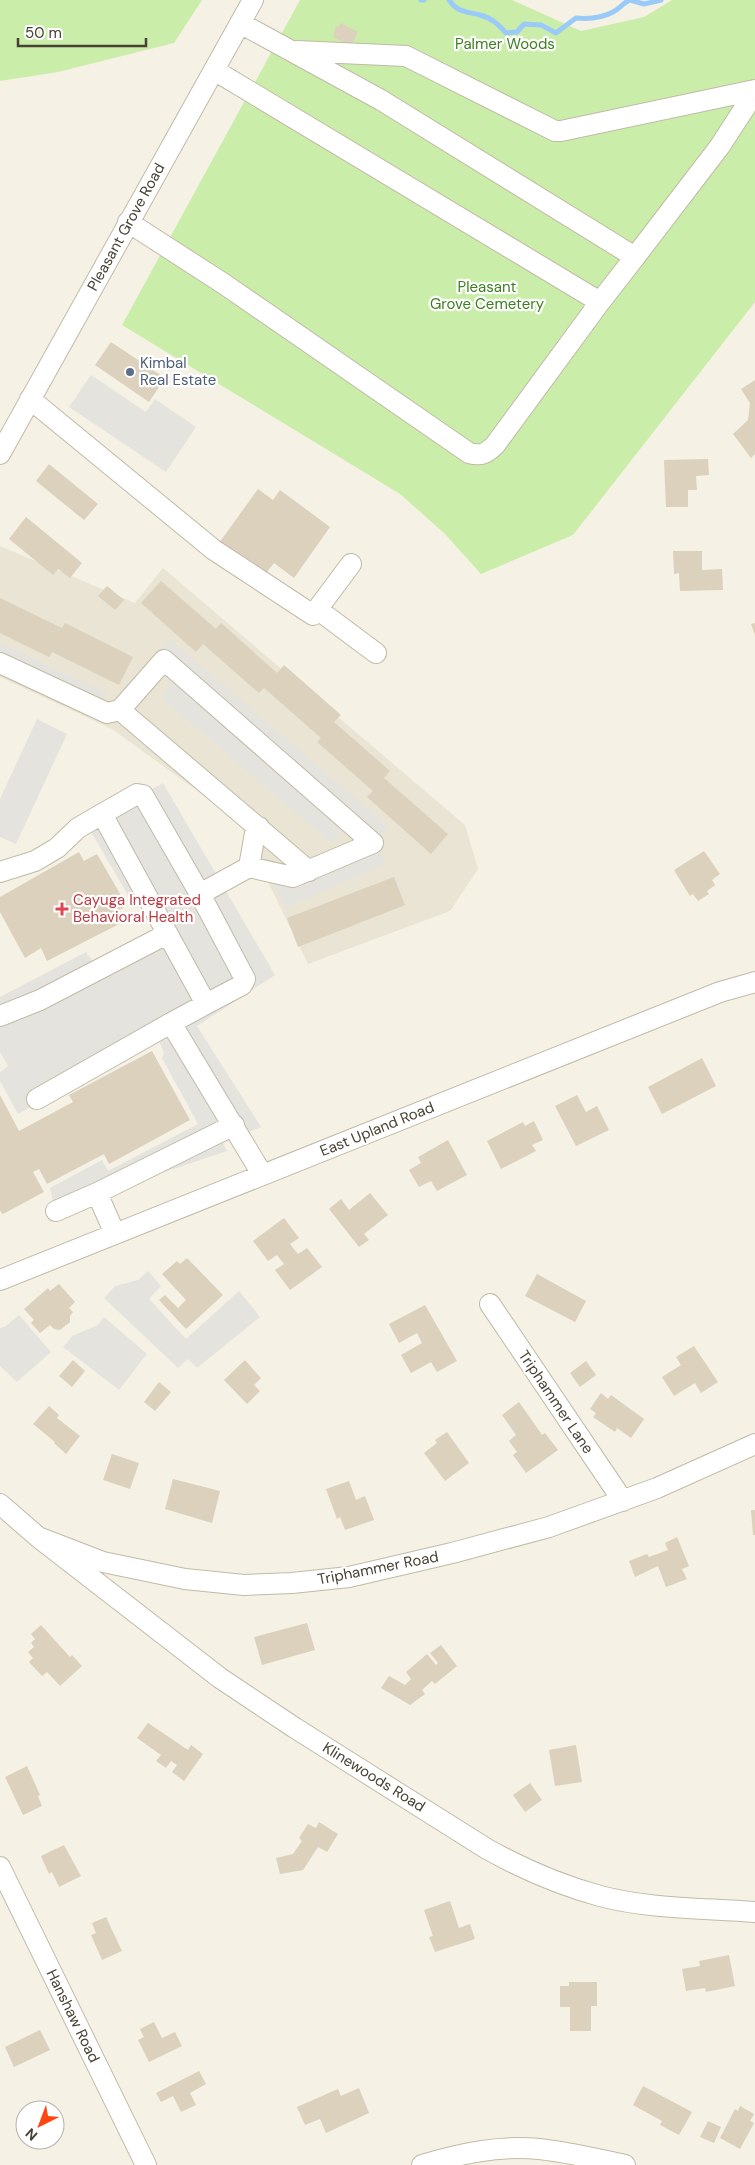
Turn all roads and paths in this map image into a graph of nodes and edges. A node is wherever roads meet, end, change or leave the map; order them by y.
1 (253, 0) edge
2 (240, 23) junction
3 (292, 51) junction
4 (214, 70) junction
5 (755, 91) edge
6 (128, 222) junction
7 (635, 257) junction
8 (600, 302) junction
9 (30, 399) junction
10 (0, 454) edge
11 (351, 564) dead end
12 (317, 609) junction
13 (376, 653) dead end
14 (0, 663) edge
15 (120, 710) junction
16 (102, 814) junction
17 (260, 827) junction
18 (249, 867) junction
19 (309, 871) junction
20 (0, 872) edge
21 (200, 894) junction
22 (167, 934) junction
23 (755, 982) edge
24 (206, 1004) junction
25 (0, 1016) edge
26 (172, 1023) junction
27 (37, 1099) dead end
28 (234, 1125) junction
29 (262, 1174) junction
30 (97, 1193) junction
31 (56, 1211) dead end
32 (115, 1234) junction
33 (0, 1280) edge
34 (490, 1304) dead end
35 (755, 1444) edge
36 (623, 1501) junction
37 (0, 1504) edge
38 (38, 1537) junction
39 (0, 1867) edge
40 (755, 1912) edge
41 (146, 2165) edge
42 (422, 2165) edge
43 (625, 2165) edge

1 - 2 street, Pleasant Grove Road
2 - 3 street
2 - 4 street, Pleasant Grove Road
3 - 5 street
3 - 7 street
4 - 6 street, Pleasant Grove Road
4 - 8 street
5 - 7 street
6 - 8 street
6 - 9 street, Pleasant Grove Road
7 - 8 street
9 - 10 street, Pleasant Grove Road
9 - 12 street
11 - 12 street
12 - 13 street
14 - 15 street
15 - 17 street
15 - 19 street
16 - 20 street
16 - 21 street
16 - 22 street
17 - 18 street
17 - 19 street
18 - 19 street
18 - 21 street
21 - 24 street
22 - 24 street
22 - 25 street
23 - 29 street, East Upland Road
24 - 26 street
26 - 27 street
26 - 28 street
28 - 29 street
28 - 30 street
29 - 32 street, East Upland Road
30 - 31 street
30 - 32 street
32 - 33 street, East Upland Road
34 - 36 street, Triphammer Lane
35 - 36 street, Triphammer Road
36 - 38 street, Triphammer Road
37 - 38 street, Triphammer Road
38 - 40 street, Klinewoods Road
39 - 41 street, Hanshaw Road
42 - 43 street

